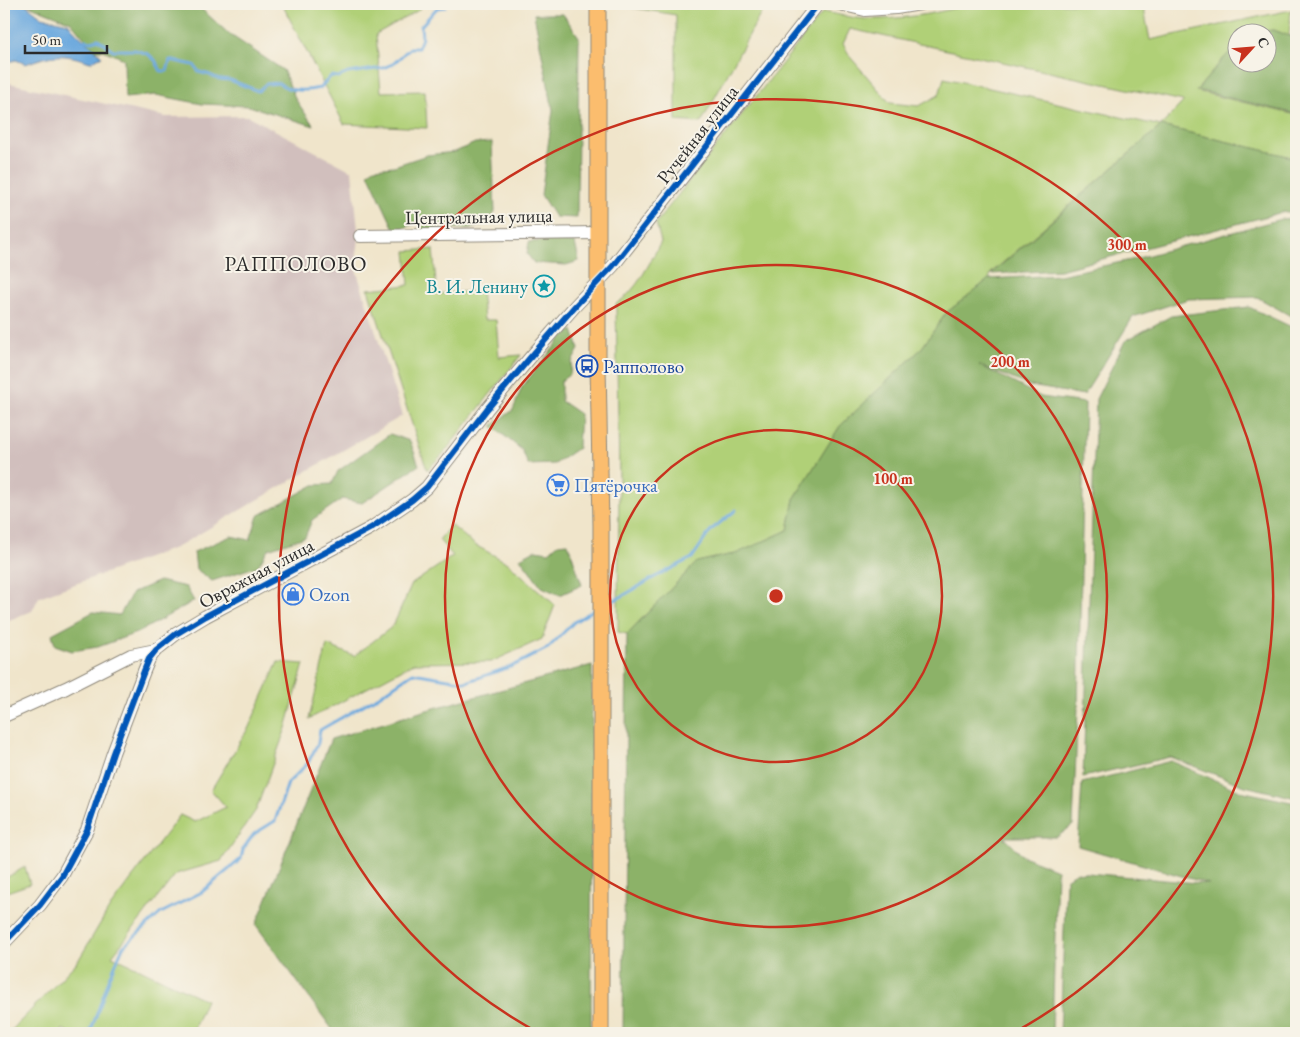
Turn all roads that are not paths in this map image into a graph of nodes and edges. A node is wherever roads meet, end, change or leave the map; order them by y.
1 (598, 4) edge
2 (818, 4) edge
3 (840, 4) edge
4 (920, 4) edge
5 (598, 233) junction
6 (360, 236) dead end
7 (598, 282) junction
8 (156, 650) junction
9 (4, 716) edge
10 (4, 943) edge
11 (601, 1033) edge

1 - 5 main road
2 - 7 street, Ручейная улица
3 - 4 street
5 - 6 street, Центральная улица
5 - 7 main road
7 - 8 street, Овражная улица
7 - 11 main road
8 - 9 street
8 - 10 street, Овражная улица

